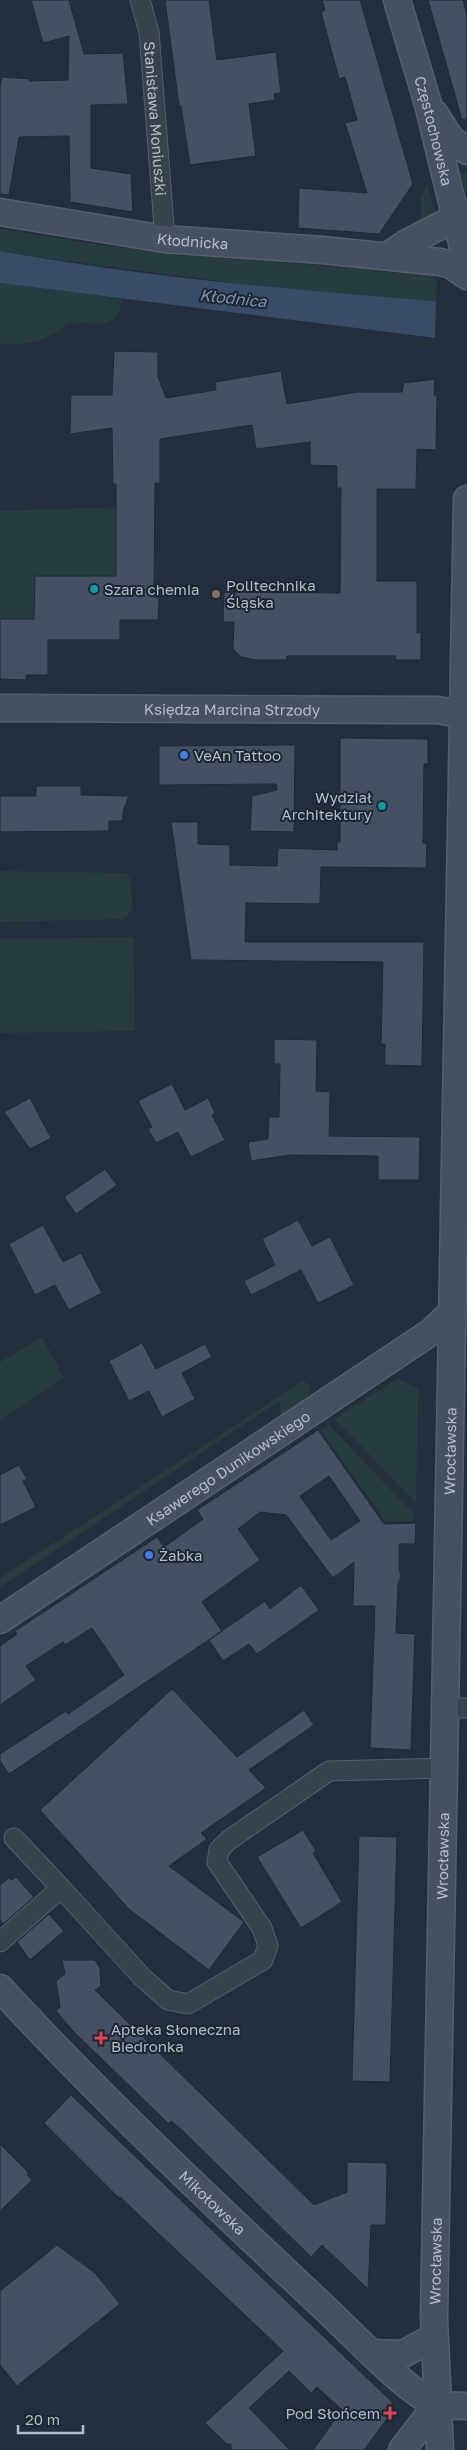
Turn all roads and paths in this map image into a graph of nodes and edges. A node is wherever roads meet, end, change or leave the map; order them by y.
1 (140, 0) edge
2 (397, 0) edge
3 (428, 104) junction
4 (467, 150) edge
5 (0, 212) edge
6 (461, 215) edge
7 (165, 239) junction
8 (388, 256) junction
9 (467, 263) edge
10 (467, 276) edge
11 (467, 499) edge
12 (0, 708) edge
13 (465, 715) edge
14 (461, 1217) edge
15 (452, 1312) junction
16 (0, 1620) edge
17 (457, 1708) edge
18 (444, 1768) junction
19 (14, 1838) dead end
20 (61, 1888) junction
21 (0, 1942) edge
22 (0, 1988) edge
23 (434, 2337) junction
24 (373, 2353) junction
25 (437, 2404) junction
26 (467, 2406) edge
27 (402, 2450) edge
28 (440, 2450) edge

1 - 7 street, Stanisława Moniuszki
2 - 3 main road, Częstochowska
3 - 4 main road
3 - 6 main road, Częstochowska
5 - 7 main road, Kłodnicka
6 - 8 main road
6 - 9 main road, Częstochowska
7 - 8 main road, Kłodnicka
8 - 10 main road, Kłodnicka
11 - 13 main road, Wrocławska
12 - 13 main road, Księdza Marcina Strzody
13 - 14 main road, Wrocławska
14 - 15 main road, Wrocławska
15 - 16 main road, Ksawerego Dunikowskiego
15 - 17 main road, Wrocławska
17 - 18 main road, Wrocławska
18 - 20 street
18 - 23 main road, Wrocławska
19 - 20 street
20 - 21 street
22 - 24 main road, Mikołowska
23 - 24 main road
23 - 25 main road, Wrocławska
24 - 25 main road, Mikołowska
25 - 26 main road
25 - 27 main road
25 - 28 main road, Wrocławska

